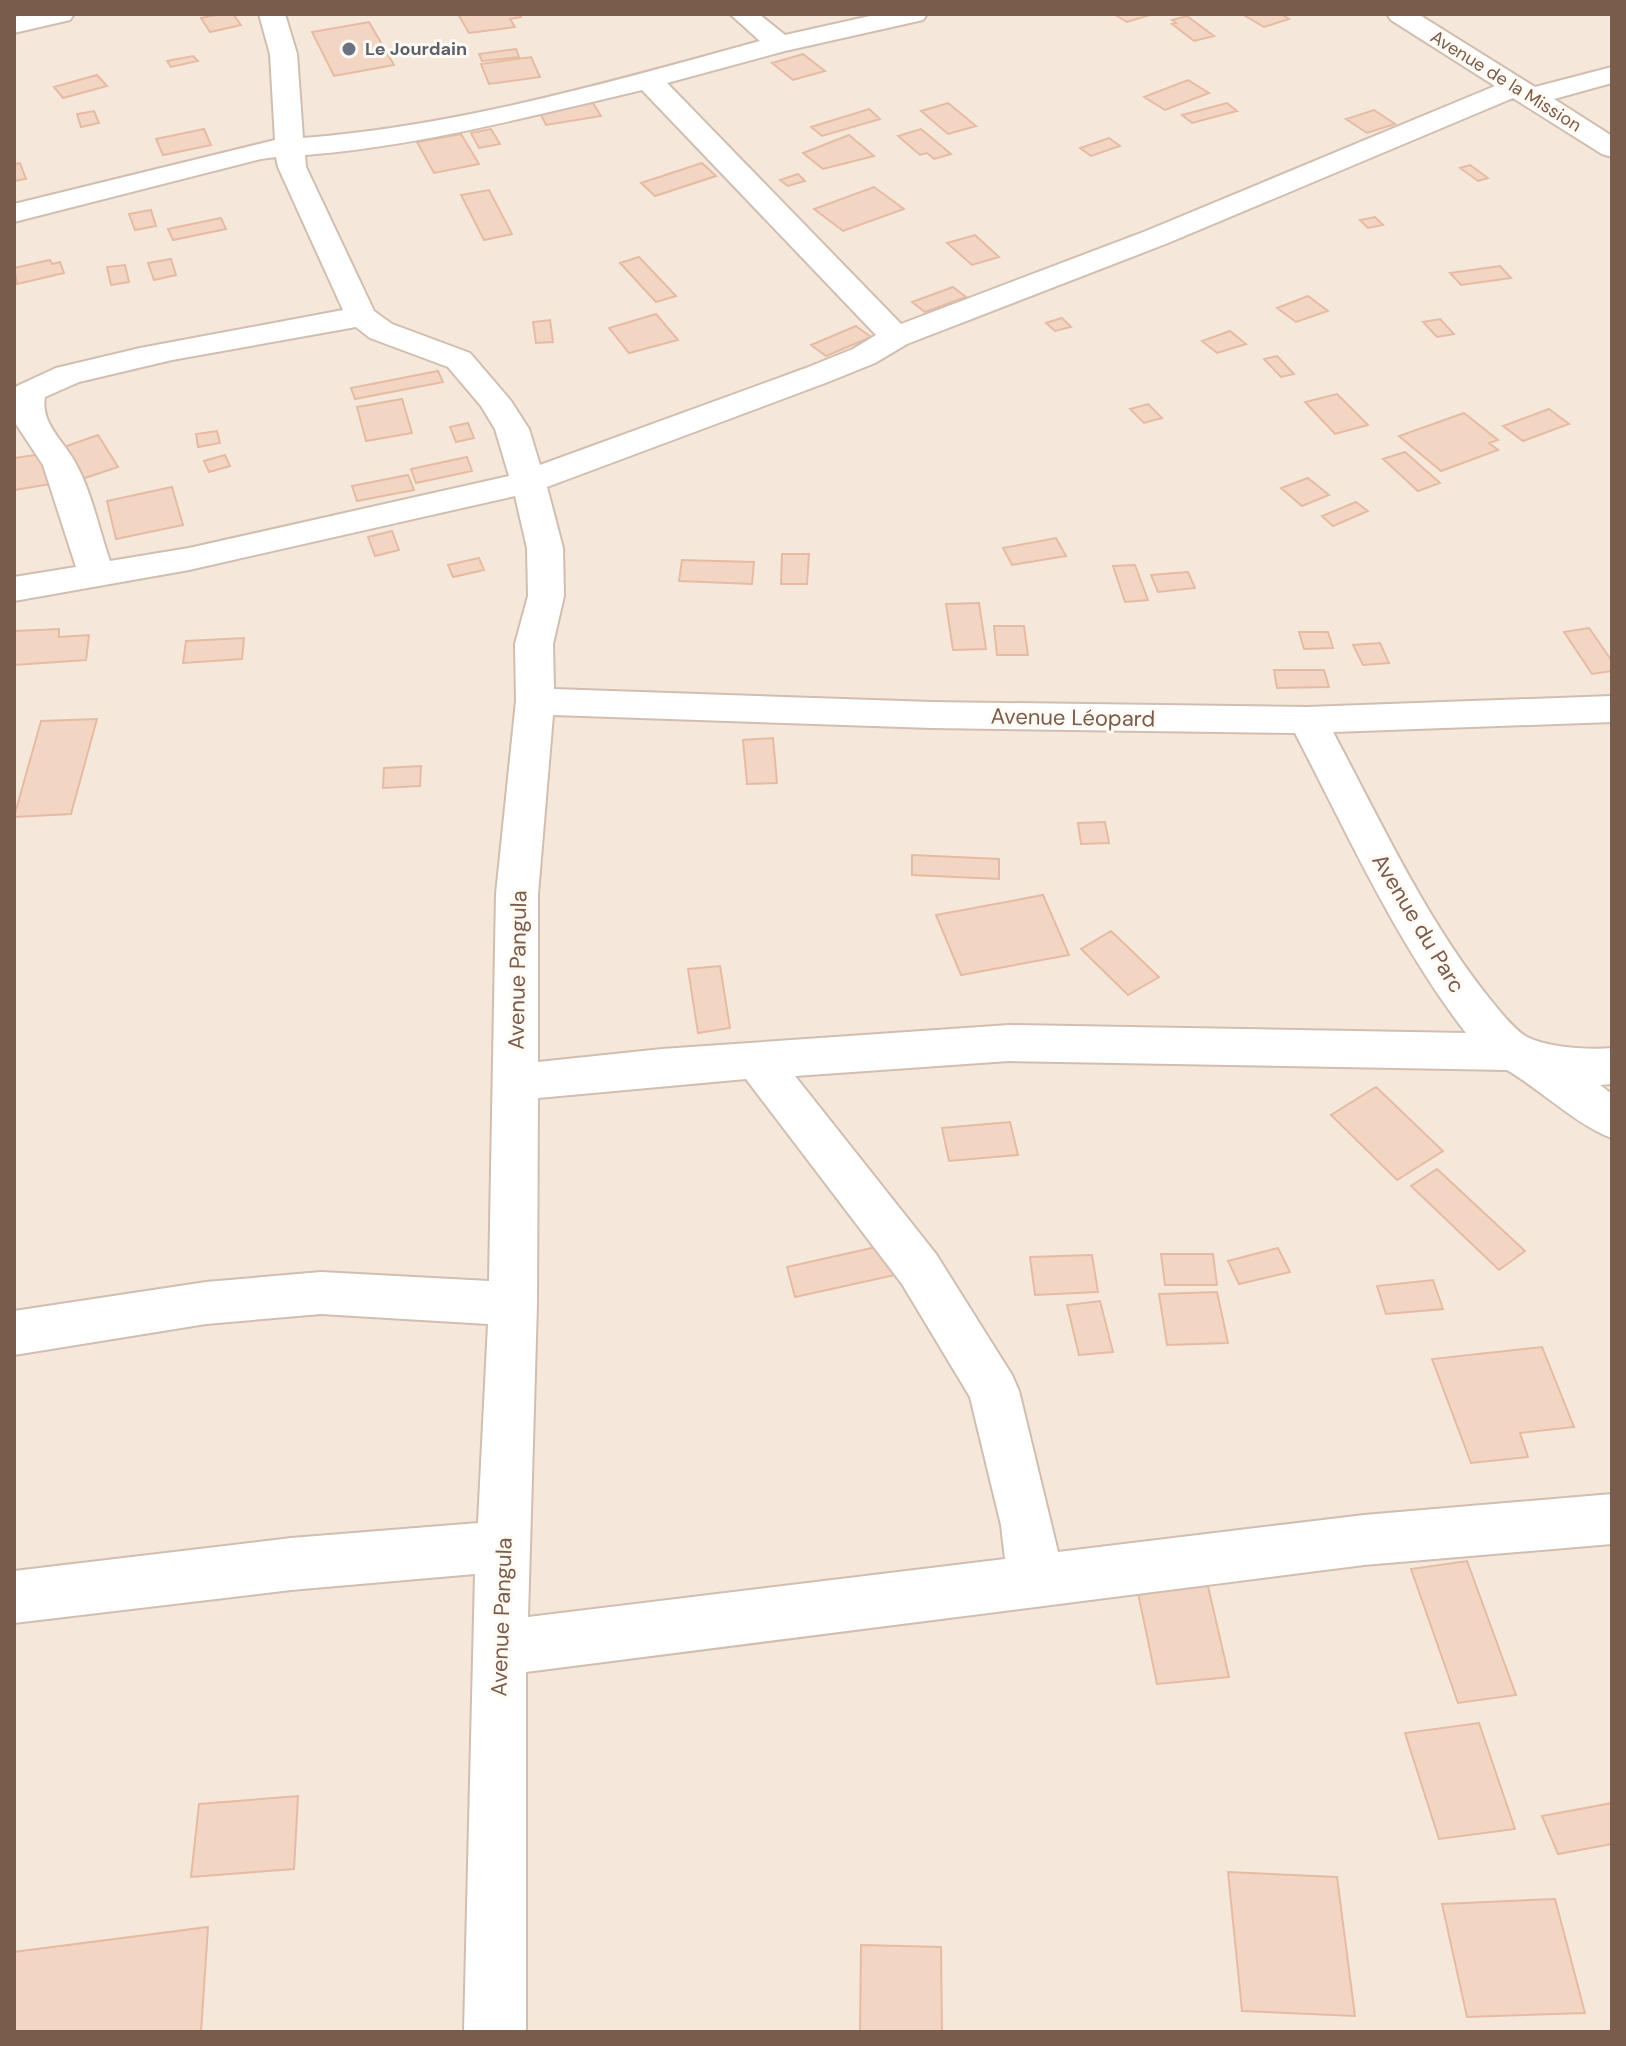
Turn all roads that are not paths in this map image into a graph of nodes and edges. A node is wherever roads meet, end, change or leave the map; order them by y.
1 (61, 14) edge
2 (272, 14) edge
3 (743, 14) edge
4 (914, 14) edge
5 (1400, 14) edge
6 (14, 25) edge
7 (780, 44) junction
8 (1612, 75) edge
9 (648, 80) junction
10 (1523, 92) junction
11 (288, 147) junction
12 (1612, 148) edge
13 (14, 213) edge
14 (362, 317) junction
15 (896, 337) junction
16 (528, 482) junction
17 (97, 577) junction
18 (14, 589) edge
19 (535, 701) junction
20 (1612, 709) edge
21 (1307, 720) junction
22 (1514, 1052) junction
23 (757, 1060) junction
24 (1612, 1066) edge
25 (515, 1082) junction
26 (1612, 1119) edge
27 (513, 1304) junction
28 (14, 1333) edge
29 (1612, 1519) edge
30 (504, 1546) junction
31 (1035, 1582) junction
32 (14, 1597) edge
33 (499, 1648) junction
34 (495, 2032) edge

1 - 6 street
2 - 11 street
3 - 7 street
4 - 7 street
5 - 10 street, Avenue de la Mission
7 - 9 street
8 - 10 street
9 - 11 street
9 - 15 street
10 - 12 street, Avenue de la Mission
10 - 15 street
11 - 13 street
11 - 14 street
14 - 16 street, Avenue Pangula
14 - 17 street
15 - 16 street
16 - 17 street
16 - 19 street, Avenue Pangula
17 - 18 street
19 - 21 street, Avenue Léopard
19 - 25 street, Avenue Pangula
20 - 21 street, Avenue Léopard
21 - 22 street, Avenue du Parc
22 - 23 street
22 - 24 street
22 - 26 street, Avenue du Parc
23 - 25 street
23 - 31 street
25 - 27 street, Avenue Pangula
27 - 28 street
27 - 30 street, Avenue Pangula
29 - 31 street
30 - 32 street
30 - 33 street, Avenue Pangula
31 - 33 street
33 - 34 street, Avenue Pangula

